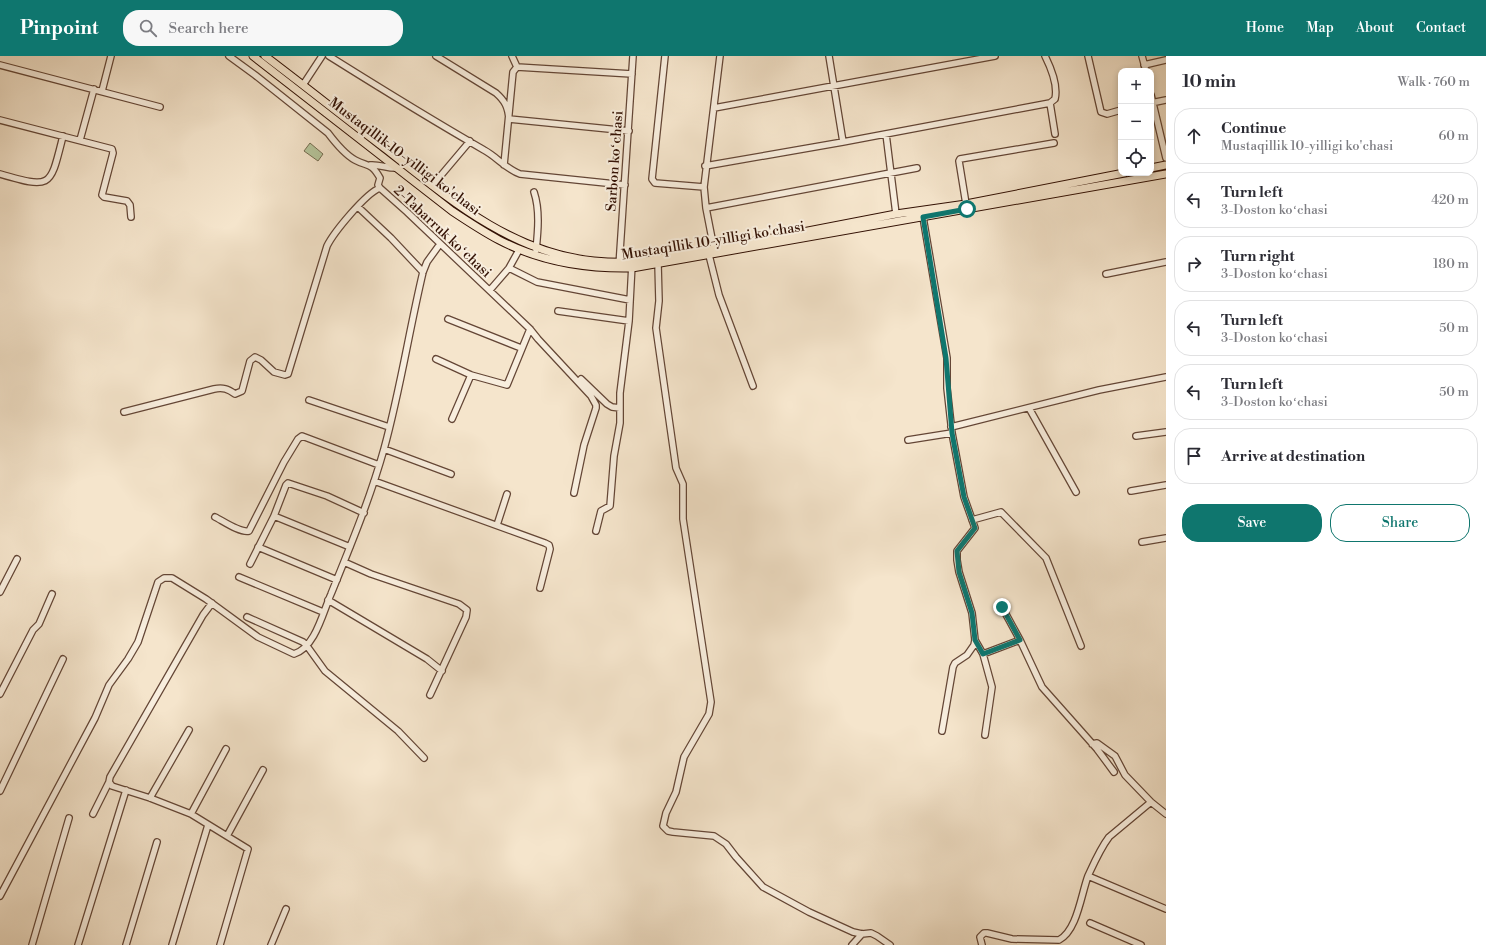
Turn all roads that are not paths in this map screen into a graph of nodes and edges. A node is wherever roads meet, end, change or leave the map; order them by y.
1 (111, 56) edge
2 (229, 56) edge
3 (253, 56) edge
4 (265, 56) edge
5 (322, 56) edge
6 (329, 56) edge
7 (436, 56) edge
8 (512, 56) edge
9 (633, 56) edge
10 (665, 56) edge
11 (720, 56) edge
12 (828, 56) edge
13 (995, 56) edge
14 (1045, 56) edge
15 (1088, 56) edge
16 (1142, 56) edge
17 (971, 58) edge
18 (1166, 60) edge
19 (0, 64) edge
20 (517, 67) junction
21 (1145, 68) edge
22 (632, 74) junction
23 (303, 85) junction
24 (833, 86) junction
25 (94, 89) junction
26 (102, 91) junction
27 (1166, 100) edge
28 (1050, 103) junction
29 (1154, 103) edge
30 (1152, 104) edge
31 (160, 107) dead end
32 (714, 108) junction
33 (1118, 111) edge
34 (509, 119) junction
35 (0, 120) edge
36 (629, 131) junction
37 (886, 134) junction
38 (1055, 134) dead end
39 (63, 136) junction
40 (80, 140) junction
41 (470, 141) junction
42 (843, 142) junction
43 (1054, 143) dead end
44 (1164, 145) edge
45 (1166, 158) edge
46 (504, 164) junction
47 (370, 165) junction
48 (1166, 165) edge
49 (706, 166) junction
50 (1154, 167) edge
51 (398, 168) junction
52 (917, 168) dead end
53 (890, 173) junction
54 (0, 174) edge
55 (1118, 174) edge
56 (1166, 174) edge
57 (625, 185) junction
58 (432, 186) junction
59 (380, 188) junction
60 (704, 188) junction
61 (534, 192) dead end
62 (966, 204) junction
63 (358, 207) junction
64 (706, 208) junction
65 (896, 214) junction
66 (130, 217) dead end
67 (923, 217) junction
68 (440, 244) junction
69 (519, 250) junction
70 (536, 251) junction
71 (712, 252) junction
72 (1166, 262) edge
73 (658, 264) junction
74 (619, 265) junction
75 (632, 265) junction
76 (509, 268) junction
77 (423, 272) junction
78 (1106, 274) dead end
79 (490, 290) junction
80 (630, 300) junction
81 (558, 311) dead end
82 (448, 319) dead end
83 (629, 321) junction
84 (530, 329) junction
85 (538, 339) junction
86 (521, 348) junction
87 (436, 359) dead end
88 (471, 375) junction
89 (1166, 377) edge
90 (753, 386) dead end
91 (309, 400) dead end
92 (620, 408) junction
93 (1029, 408) junction
94 (124, 412) dead end
95 (452, 419) dead end
96 (389, 427) junction
97 (951, 427) junction
98 (1166, 432) edge
99 (952, 433) junction
100 (1136, 436) dead end
101 (908, 440) dead end
102 (384, 449) junction
103 (379, 465) junction
104 (450, 474) dead end
105 (374, 481) junction
106 (1166, 485) edge
107 (1131, 491) dead end
108 (1076, 492) dead end
109 (574, 493) dead end
110 (507, 494) dead end
111 (364, 513) junction
112 (274, 516) junction
113 (215, 517) dead end
114 (972, 520) junction
115 (497, 525) junction
116 (596, 531) dead end
117 (1166, 538) edge
118 (1142, 542) dead end
119 (258, 547) junction
120 (350, 548) junction
121 (17, 559) dead end
122 (344, 562) junction
123 (250, 564) dead end
124 (239, 577) dead end
125 (337, 580) junction
126 (540, 588) dead end
127 (0, 592) edge
128 (52, 594) dead end
129 (328, 600) junction
130 (212, 604) junction
131 (1002, 607) dead end
132 (324, 612) junction
133 (247, 617) dead end
134 (975, 640) junction
135 (1020, 640) junction
136 (308, 646) junction
137 (1081, 646) dead end
138 (983, 654) junction
139 (63, 658) dead end
140 (442, 671) junction
141 (0, 694) edge
142 (430, 695) dead end
143 (189, 730) dead end
144 (942, 732) dead end
145 (985, 735) dead end
146 (1092, 744) junction
147 (226, 749) dead end
148 (424, 758) dead end
149 (263, 770) dead end
150 (1114, 772) dead end
151 (109, 782) junction
152 (126, 790) junction
153 (0, 791) edge
154 (150, 798) junction
155 (1151, 802) junction
156 (93, 814) dead end
157 (191, 814) junction
158 (1166, 814) edge
159 (70, 818) dead end
160 (208, 825) junction
161 (227, 836) junction
162 (157, 842) dead end
163 (1088, 876) junction
164 (0, 896) edge
165 (1166, 909) edge
166 (286, 910) dead end
167 (1090, 923) dead end
168 (862, 934) junction
169 (32, 945) edge
170 (78, 945) edge
171 (126, 945) edge
172 (172, 945) edge
173 (220, 945) edge
174 (271, 945) edge
175 (852, 945) edge
176 (890, 945) edge
177 (982, 945) edge
178 (1141, 945) edge

1 - 26 street
2 - 47 street
3 - 51 main road, Mustaqillik 10-yilligi ko'chasi
4 - 23 main road, Mustaqillik 10-yilligi ko'chasi
5 - 23 street
6 - 41 street
7 - 34 street
8 - 20 street
9 - 22 street, Sarbon koʻchasi
10 - 60 street
11 - 32 street
12 - 24 street
13 - 17 street
14 - 28 street
15 - 33 street
16 - 21 street
17 - 24 street
18 - 21 street
19 - 25 street
20 - 22 street
20 - 34 street
22 - 36 street, Sarbon koʻchasi
23 - 58 main road, Mustaqillik 10-yilligi ko'chasi
24 - 32 street
24 - 42 street
25 - 26 street
25 - 40 street
26 - 31 street
27 - 29 street
28 - 37 street
28 - 38 street
30 - 44 street
32 - 49 street
34 - 36 street
34 - 46 street
35 - 39 street
36 - 57 street, Sarbon koʻchasi
37 - 42 street
37 - 53 street
39 - 40 street
39 - 54 street
40 - 66 street
41 - 46 street
41 - 58 street
42 - 49 street
43 - 62 street
44 - 45 street
46 - 57 street
47 - 51 street
47 - 59 street
48 - 50 main road
49 - 60 street
51 - 69 main road, Mustaqillik 10-yilligi ko'chasi
52 - 53 street
53 - 64 street
53 - 65 street
55 - 62 main road, Mustaqillik 10-yilligi ko'chasi
56 - 67 main road, Mustaqillik 10-yilligi ko'chasi
57 - 74 street, Sarbon koʻchasi
58 - 70 main road, Mustaqillik 10-yilligi ko'chasi
59 - 63 street
59 - 68 street, 2-Tabarruk koʻchasi
60 - 64 street
61 - 70 street
62 - 65 main road, Mustaqillik 10-yilligi ko'chasi
63 - 77 street
63 - 94 street
64 - 71 street
65 - 71 main road, Mustaqillik 10-yilligi ko'chasi
67 - 71 main road, Mustaqillik 10-yilligi ko'chasi
67 - 97 street
68 - 77 street
68 - 79 street, 2-Tabarruk koʻchasi
69 - 70 main road, Mustaqillik 10-yilligi ko'chasi
69 - 76 street, 2-Tabarruk koʻchasi
70 - 74 main road, Mustaqillik 10-yilligi ko'chasi
71 - 73 main road, Mustaqillik 10-yilligi ko'chasi
71 - 75 main road, Mustaqillik 10-yilligi ko'chasi
71 - 90 street
72 - 78 street
73 - 75 main road, Mustaqillik 10-yilligi ko'chasi
73 - 168 street
74 - 75 main road, Mustaqillik 10-yilligi ko'chasi
75 - 80 street
76 - 79 street, 2-Tabarruk koʻchasi
76 - 80 street, 2-Tabarruk koʻchasi
77 - 96 street
79 - 84 street, 2-Tabarruk koʻchasi
80 - 83 street
81 - 83 street
82 - 86 street
83 - 92 street
84 - 85 street, 2-Tabarruk koʻchasi
84 - 86 street
85 - 92 street, 2-Tabarruk koʻchasi
85 - 109 street, 2-Tabarruk koʻchasi
86 - 88 street
87 - 88 street
88 - 95 street
89 - 93 street
91 - 96 street
92 - 116 street
93 - 97 street
93 - 108 street
96 - 102 street
97 - 99 street
98 - 100 street
99 - 101 street
99 - 114 street
102 - 103 street
102 - 104 street
103 - 105 street
103 - 113 street
105 - 111 street
105 - 115 street
106 - 107 street
110 - 115 street
111 - 112 street
111 - 120 street
112 - 119 street
112 - 120 street
114 - 134 street
114 - 137 street
115 - 126 street
117 - 118 street
119 - 123 street
119 - 125 street
120 - 122 street
121 - 127 street
122 - 125 street
122 - 140 street
124 - 132 street
125 - 129 street
128 - 141 street
129 - 132 street
129 - 140 street
130 - 136 street
130 - 151 street
130 - 164 street
131 - 135 street
132 - 136 street
133 - 136 street
134 - 138 street
134 - 144 street
135 - 138 street
135 - 146 street
136 - 148 street
138 - 145 street
139 - 153 street
140 - 142 street
143 - 154 street
146 - 150 street
146 - 155 street
147 - 157 street
149 - 161 street
151 - 152 street
151 - 156 street
152 - 154 street
152 - 170 street
154 - 157 street
155 - 158 street
155 - 163 street
157 - 160 street
159 - 169 street
160 - 161 street
160 - 172 street
161 - 173 street
162 - 171 street
163 - 165 street
163 - 177 street
166 - 174 street
167 - 178 street
168 - 175 street
168 - 176 street

